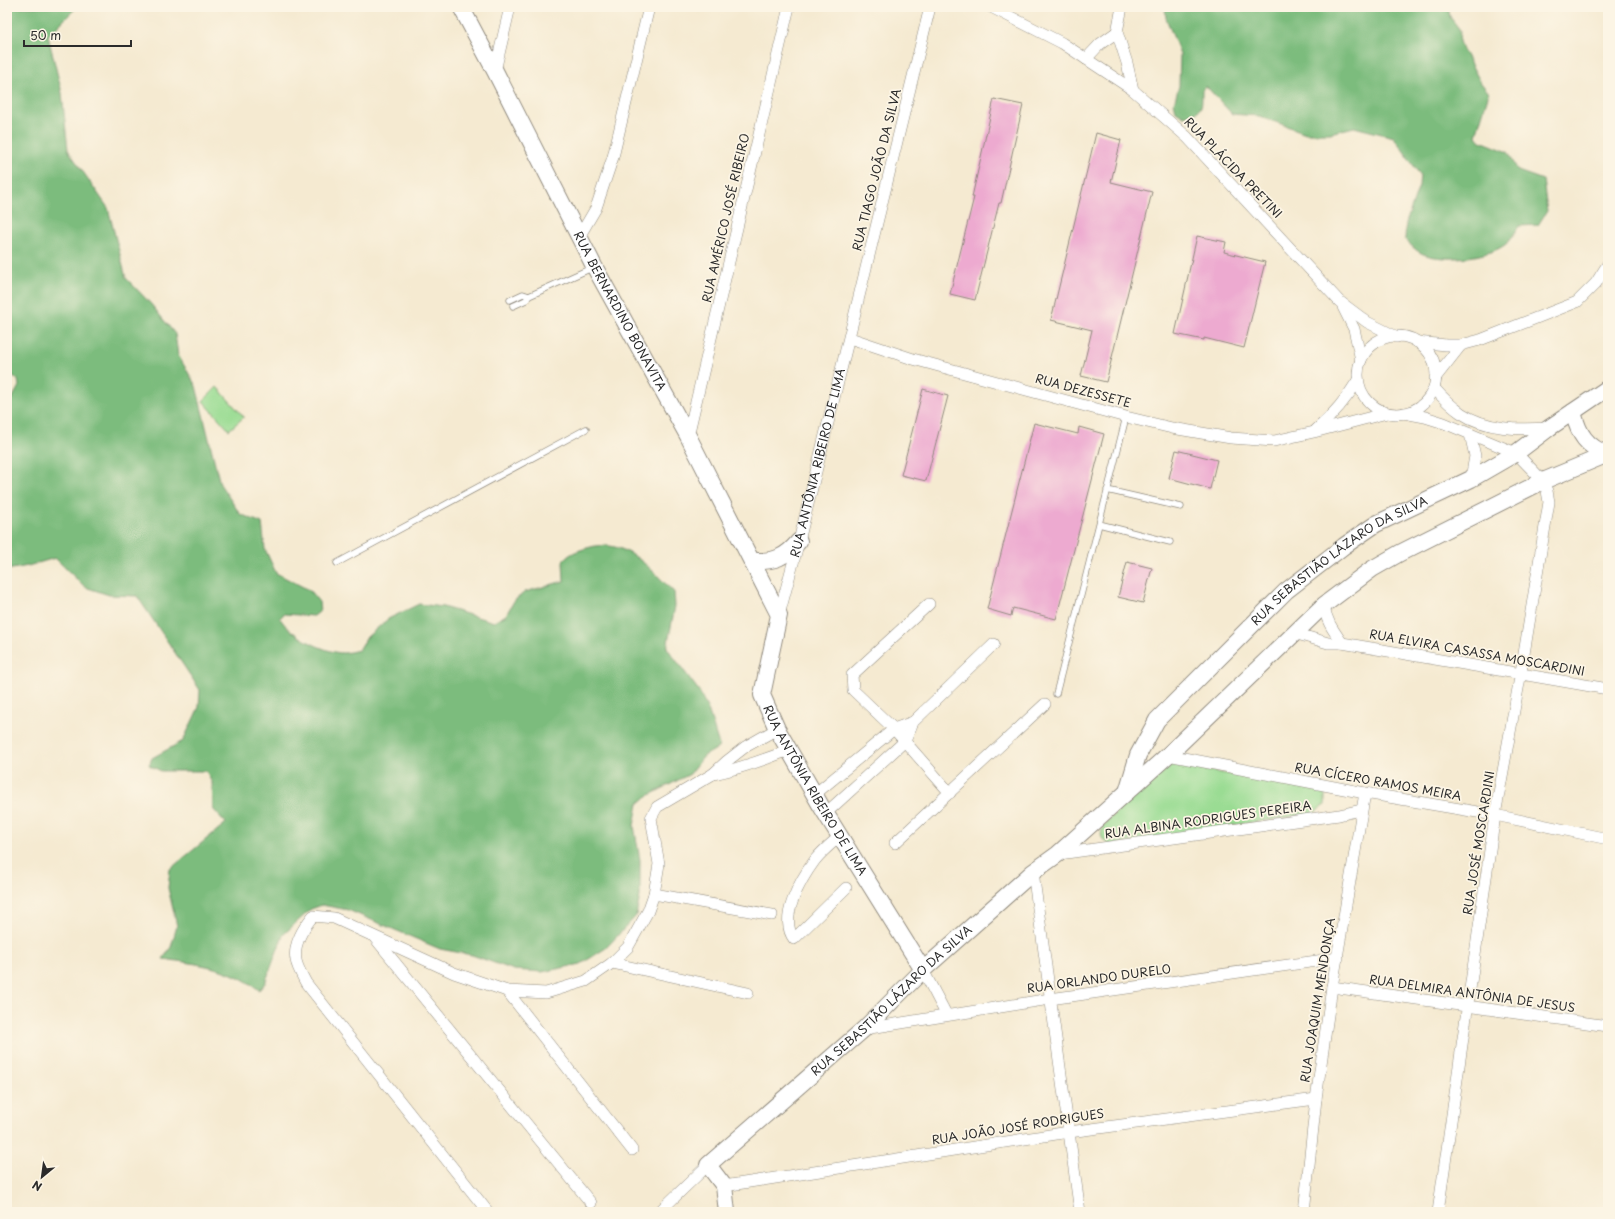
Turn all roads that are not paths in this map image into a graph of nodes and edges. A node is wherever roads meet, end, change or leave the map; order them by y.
1 (461, 7) edge
2 (510, 7) edge
3 (649, 7) edge
4 (789, 7) edge
5 (930, 7) edge
6 (991, 7) edge
7 (1122, 7) edge
8 (1117, 32) junction
9 (1086, 59) junction
10 (495, 71) junction
11 (1133, 90) junction
12 (579, 237) junction
13 (1608, 264) edge
14 (594, 266) junction
15 (529, 296) junction
16 (510, 300) dead end
17 (1339, 301) junction
18 (513, 306) dead end
19 (1397, 337) junction
20 (850, 338) junction
21 (1416, 342) junction
22 (1461, 345) junction
23 (1361, 360) junction
24 (1358, 380) junction
25 (1434, 383) junction
26 (1608, 388) edge
27 (1574, 412) junction
28 (1387, 413) junction
29 (1404, 413) junction
30 (1126, 417) junction
31 (1549, 428) junction
32 (586, 429) dead end
33 (1314, 432) junction
34 (1470, 434) junction
35 (688, 436) junction
36 (1516, 453) junction
37 (1607, 454) edge
38 (1471, 479) junction
39 (1543, 481) junction
40 (1107, 490) junction
41 (1181, 507) dead end
42 (1099, 524) junction
43 (799, 541) junction
44 (1170, 542) dead end
45 (752, 561) junction
46 (337, 563) dead end
47 (929, 604) dead end
48 (1324, 605) junction
49 (779, 615) junction
50 (1294, 632) junction
51 (1342, 642) junction
52 (994, 644) dead end
53 (1521, 672) junction
54 (1608, 688) edge
55 (1056, 694) dead end
56 (1045, 704) dead end
57 (913, 722) junction
58 (894, 729) junction
59 (777, 730) junction
60 (905, 741) junction
61 (789, 750) junction
62 (1168, 755) junction
63 (714, 774) junction
64 (1127, 792) junction
65 (950, 793) junction
66 (815, 794) junction
67 (1365, 794) junction
68 (1361, 810) junction
69 (826, 813) junction
70 (1495, 815) junction
71 (840, 836) junction
72 (1608, 839) edge
73 (895, 843) dead end
74 (1058, 854) junction
75 (1033, 872) junction
76 (846, 888) dead end
77 (654, 894) junction
78 (772, 915) dead end
79 (373, 936) junction
80 (1338, 958) junction
81 (612, 963) junction
82 (924, 970) junction
83 (1332, 987) junction
84 (506, 991) junction
85 (748, 993) dead end
86 (1050, 999) junction
87 (1467, 1007) junction
88 (946, 1014) junction
89 (1608, 1026) edge
90 (864, 1029) junction
91 (1316, 1099) junction
92 (1068, 1132) junction
93 (632, 1150) dead end
94 (708, 1165) junction
95 (724, 1186) junction
96 (591, 1203) dead end
97 (488, 1212) edge
98 (659, 1212) edge
99 (727, 1212) edge
100 (1080, 1212) edge
101 (1304, 1212) edge
102 (1438, 1212) edge

1 - 10 street, RUA BERNARDINO BONAVITA
2 - 10 street
3 - 12 street
4 - 35 street, RUA AMÉRICO JOSÉ RIBEIRO
5 - 20 street, RUA TIAGO JOÃO DA SILVA
6 - 9 street, RUA PLÁCIDA PRETINI
7 - 8 street
8 - 9 street
8 - 11 street
9 - 11 street, RUA PLÁCIDA PRETINI
10 - 12 street, RUA BERNARDINO BONAVITA
11 - 17 street, RUA PLÁCIDA PRETINI
12 - 14 street, RUA BERNARDINO BONAVITA
13 - 22 street
14 - 15 lane
14 - 35 street, RUA BERNARDINO BONAVITA
15 - 16 lane
15 - 18 lane
17 - 19 street, RUA PLÁCIDA PRETINI
17 - 23 street, RUA PLÁCIDA PRETINI
19 - 21 street
19 - 23 street
20 - 30 street, RUA DEZESSETE
20 - 43 street, RUA ANTÔNIA RIBEIRO DE LIMA
21 - 22 street
21 - 25 street
22 - 25 street
23 - 24 street
24 - 28 street
24 - 33 street, RUA DEZESSETE
25 - 29 street
25 - 31 street
26 - 27 street, RUA SEBASTIÃO LÁZARO DA SILVA
27 - 31 street, RUA SEBASTIÃO LÁZARO DA SILVA
27 - 37 street
28 - 29 street
28 - 33 street, RUA DEZESSETE
29 - 34 street
30 - 33 street, RUA DEZESSETE
30 - 40 lane
31 - 36 street, RUA SEBASTIÃO LÁZARO DA SILVA
32 - 46 lane
34 - 36 street
34 - 38 street
35 - 45 street, RUA BERNARDINO BONAVITA
36 - 38 street, RUA SEBASTIÃO LÁZARO DA SILVA
36 - 39 street
37 - 39 street, RUA SEBASTIÃO LÁZARO DA SILVA
38 - 64 street, RUA SEBASTIÃO LÁZARO DA SILVA
39 - 48 street, RUA SEBASTIÃO LÁZARO DA SILVA
39 - 53 street, RUA JOSÉ MOSCARDINI
40 - 41 lane
40 - 42 lane
42 - 44 lane
42 - 55 lane
43 - 45 street
43 - 49 street, RUA ANTÔNIA RIBEIRO DE LIMA
45 - 49 street, RUA BERNARDINO BONAVITA
47 - 58 street
48 - 50 street, RUA SEBASTIÃO LÁZARO DA SILVA
48 - 51 street
49 - 59 street, RUA ANTÔNIA RIBEIRO DE LIMA
50 - 51 street, RUA ELVIRA CASASSA MOSCARDINI
50 - 62 street, RUA SEBASTIÃO LÁZARO DA SILVA
51 - 53 street, RUA ELVIRA CASASSA MOSCARDINI
52 - 57 street
53 - 54 street, RUA ELVIRA CASASSA MOSCARDINI
53 - 70 street, RUA JOSÉ MOSCARDINI
56 - 65 street
57 - 58 street
57 - 60 street
58 - 60 street
58 - 66 street
59 - 61 street, RUA ANTÔNIA RIBEIRO DE LIMA
59 - 63 street
60 - 65 street
60 - 69 street
61 - 63 street
61 - 66 street, RUA ANTÔNIA RIBEIRO DE LIMA
62 - 64 street, RUA SEBASTIÃO LÁZARO DA SILVA
62 - 67 street, RUA CÍCERO RAMOS MEIRA
63 - 77 street
64 - 74 street, RUA SEBASTIÃO LÁZARO DA SILVA
65 - 73 street
66 - 69 street, RUA ANTÔNIA RIBEIRO DE LIMA
67 - 68 street, RUA JOAQUIM MENDONÇA
67 - 70 street, RUA CÍCERO RAMOS MEIRA
68 - 74 street, RUA ALBINA RODRIGUES PEREIRA
68 - 80 street, RUA JOAQUIM MENDONÇA
69 - 71 street, RUA ANTÔNIA RIBEIRO DE LIMA
70 - 72 street, RUA CÍCERO RAMOS MEIRA
70 - 87 street, RUA JOSÉ MOSCARDINI
71 - 76 street
71 - 82 street, RUA ANTÔNIA RIBEIRO DE LIMA
74 - 75 street, RUA SEBASTIÃO LÁZARO DA SILVA
75 - 82 street, RUA SEBASTIÃO LÁZARO DA SILVA
75 - 86 street
77 - 78 street
77 - 81 street
79 - 84 street
79 - 96 street
79 - 97 street
80 - 83 street, RUA JOAQUIM MENDONÇA
80 - 86 street, RUA ORLANDO DURELO
81 - 84 street
81 - 85 street
82 - 88 street, RUA ANTÔNIA RIBEIRO DE LIMA
82 - 90 street, RUA SEBASTIÃO LÁZARO DA SILVA
83 - 87 street, RUA DELMIRA ANTÔNIA DE JESUS
83 - 91 street, RUA JOAQUIM MENDONÇA
84 - 93 street
86 - 88 street, RUA ORLANDO DURELO
86 - 92 street
87 - 89 street, RUA DELMIRA ANTÔNIA DE JESUS
87 - 102 street, RUA JOSÉ MOSCARDINI
88 - 90 street, RUA ORLANDO DURELO
90 - 94 street, RUA SEBASTIÃO LÁZARO DA SILVA
91 - 92 street, RUA JOÃO JOSÉ RODRIGUES
91 - 101 street, RUA JOAQUIM MENDONÇA
92 - 95 street, RUA JOÃO JOSÉ RODRIGUES
92 - 100 street
94 - 95 street
94 - 98 street, RUA SEBASTIÃO LÁZARO DA SILVA
95 - 99 street

